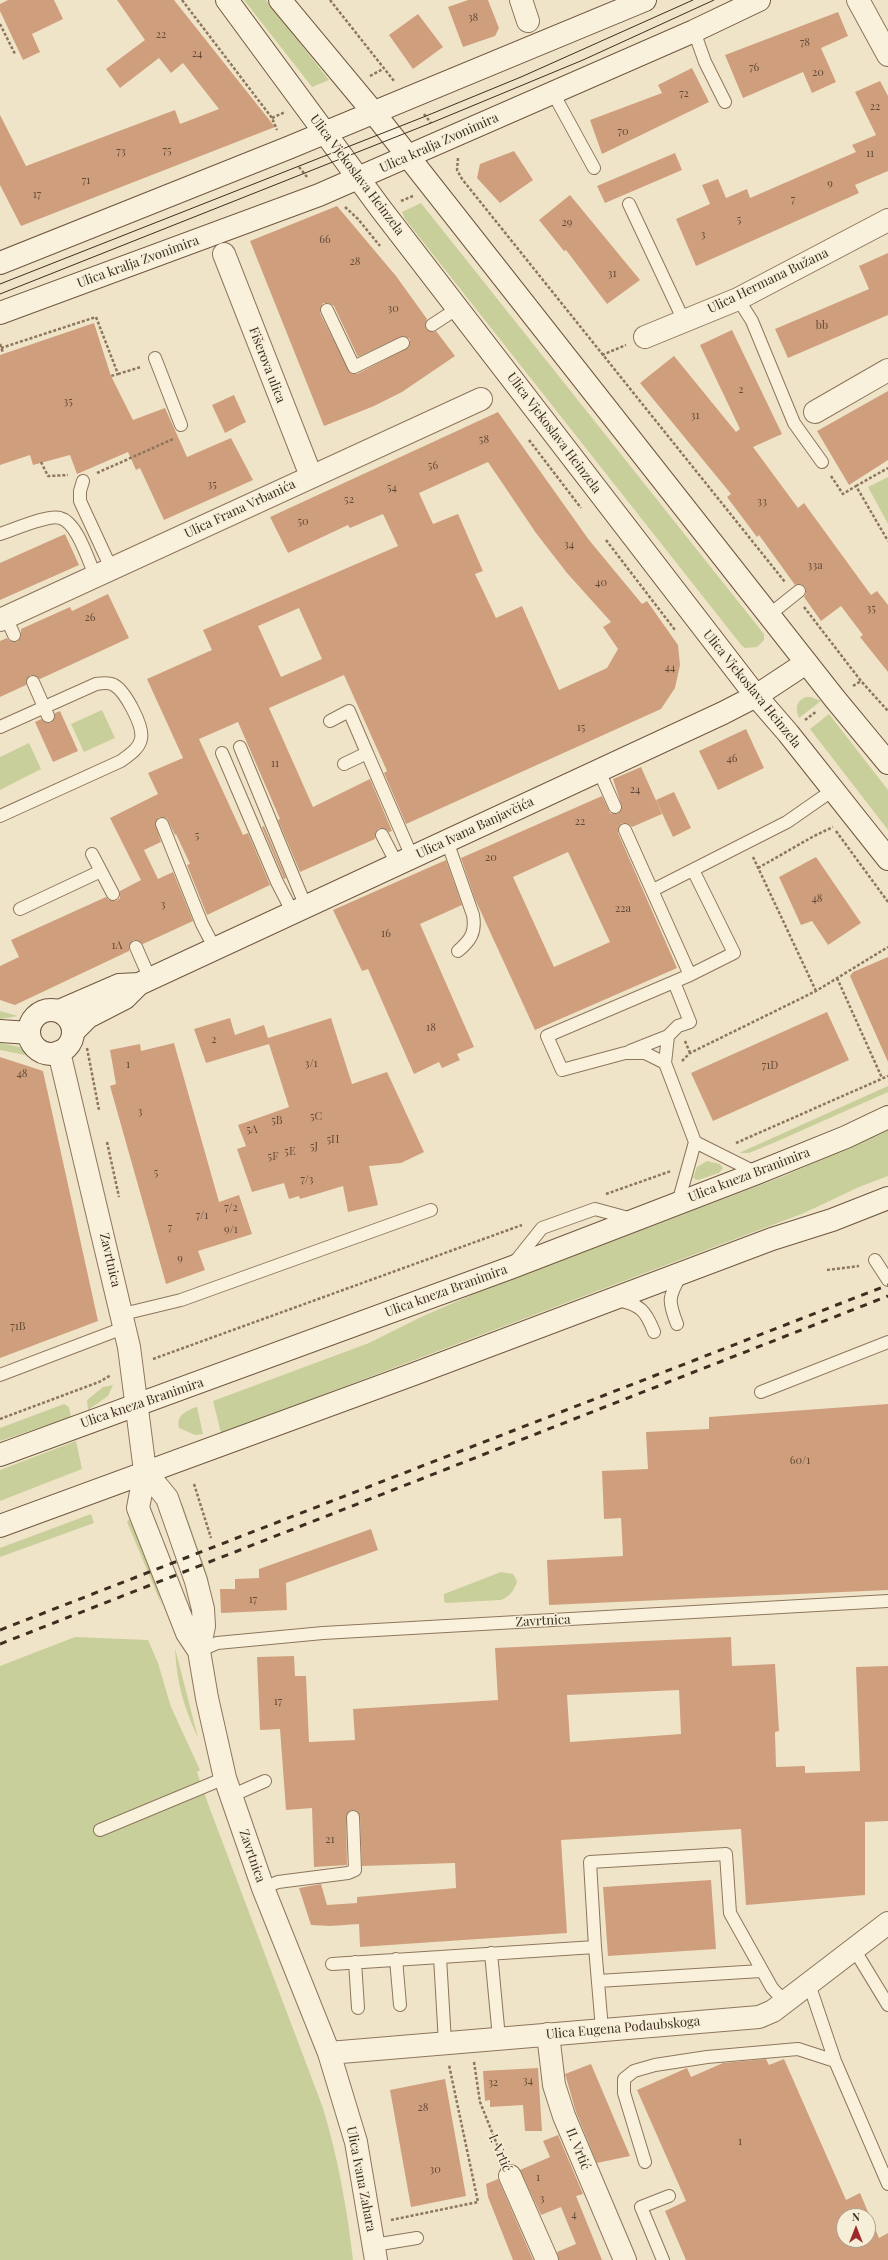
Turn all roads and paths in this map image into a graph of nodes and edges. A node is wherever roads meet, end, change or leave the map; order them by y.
1 (182, 0) edge
2 (227, 0) edge
3 (280, 0) edge
4 (330, 0) edge
5 (521, 0) edge
6 (645, 0) edge
7 (759, 0) edge
8 (858, 0) edge
9 (528, 21) dead end
10 (0, 24) edge
11 (694, 31) junction
12 (15, 54) dead end
13 (888, 55) edge
14 (398, 83) dead end
15 (553, 93) junction
16 (725, 102) dead end
17 (288, 111) dead end
18 (374, 113) junction
19 (326, 132) junction
20 (407, 156) junction
21 (458, 158) dead end
22 (594, 168) dead end
23 (358, 179) junction
24 (462, 179) junction
25 (458, 180) dead end
26 (416, 195) dead end
27 (399, 202) dead end
28 (629, 204) dead end
29 (344, 206) dead end
30 (358, 219) dead end
31 (888, 220) edge
32 (224, 254) dead end
33 (0, 263) edge
34 (738, 299) junction
35 (458, 308) junction
36 (327, 310) dead end
37 (0, 313) edge
38 (684, 321) junction
39 (432, 325) dead end
40 (645, 337) joint
41 (403, 343) dead end
42 (0, 346) edge
43 (3, 353) dead end
44 (602, 355) junction
45 (156, 360) joint
46 (888, 370) edge
47 (118, 374) junction
48 (111, 376) dead end
49 (481, 399) dead end
50 (815, 412) dead end
51 (181, 425) joint
52 (41, 462) dead end
53 (822, 462) joint
54 (888, 468) edge
55 (70, 475) dead end
56 (311, 476) junction
57 (83, 481) joint
58 (856, 486) junction
59 (0, 534) edge
60 (888, 541) edge
61 (103, 571) junction
62 (794, 589) joint
63 (803, 606) dead end
64 (769, 615) junction
65 (7, 624) edge
66 (806, 663) junction
67 (861, 681) junction
68 (33, 682) dead end
69 (853, 686) dead end
70 (756, 696) junction
71 (819, 710) dead end
72 (46, 711) junction
73 (888, 711) edge
74 (330, 721) dead end
75 (803, 722) dead end
76 (0, 727) edge
77 (240, 747) dead end
78 (222, 753) dead end
79 (367, 753) junction
80 (888, 763) edge
81 (344, 764) dead end
82 (599, 771) junction
83 (833, 790) junction
84 (615, 807) dead end
85 (0, 816) edge
86 (829, 822) dead end
87 (162, 824) dead end
88 (833, 828) junction
89 (625, 830) dead end
90 (382, 836) dead end
91 (447, 841) junction
92 (746, 842) junction
93 (92, 854) dead end
94 (888, 860) edge
95 (405, 861) junction
96 (758, 868) junction
97 (693, 870) junction
98 (101, 871) junction
99 (653, 890) junction
100 (113, 894) dead end
101 (888, 902) edge
102 (20, 909) dead end
103 (299, 910) junction
104 (136, 947) dead end
105 (888, 947) edge
106 (214, 949) junction
107 (458, 951) dead end
108 (690, 975) junction
109 (837, 978) junction
110 (144, 981) junction
111 (674, 982) junction
112 (816, 991) junction
113 (59, 1011) junction
114 (0, 1031) edge
115 (29, 1032) junction
116 (668, 1036) junction
117 (80, 1037) junction
118 (59, 1052) junction
119 (625, 1053) junction
120 (680, 1062) dead end
121 (665, 1063) junction
122 (882, 1078) dead end
123 (99, 1110) dead end
124 (888, 1117) edge
125 (107, 1142) dead end
126 (694, 1142) junction
127 (757, 1173) junction
128 (119, 1197) dead end
129 (888, 1198) edge
130 (678, 1203) junction
131 (431, 1210) dead end
132 (875, 1260) dead end
133 (859, 1266) dead end
134 (827, 1270) dead end
135 (682, 1274) junction
136 (888, 1280) edge
137 (612, 1300) junction
138 (124, 1321) junction
139 (677, 1324) dead end
140 (654, 1332) dead end
141 (888, 1342) edge
142 (114, 1373) dead end
143 (0, 1375) edge
144 (761, 1392) dead end
145 (137, 1405) junction
146 (0, 1419) edge
147 (0, 1455) edge
148 (145, 1471) junction
149 (194, 1484) dead end
150 (0, 1526) edge
151 (211, 1538) dead end
152 (888, 1601) edge
153 (199, 1651) junction
154 (265, 1781) dead end
155 (228, 1787) junction
156 (353, 1817) dead end
157 (100, 1830) dead end
158 (263, 1888) junction
159 (888, 1923) edge
160 (596, 1946) junction
161 (854, 1949) junction
162 (491, 1953) junction
163 (440, 1957) junction
164 (396, 1959) junction
165 (355, 1962) junction
166 (332, 1964) dead end
167 (761, 1970) junction
168 (598, 1981) junction
169 (809, 1984) junction
170 (785, 2002) junction
171 (400, 2005) dead end
172 (888, 2005) edge
173 (358, 2008) dead end
174 (602, 2029) junction
175 (548, 2034) junction
176 (499, 2038) junction
177 (472, 2041) junction
178 (445, 2043) junction
179 (329, 2053) junction
180 (835, 2061) junction
181 (645, 2162) dead end
182 (510, 2176) joint
183 (888, 2184) edge
184 (669, 2196) dead end
185 (389, 2220) dead end
186 (417, 2238) dead end
187 (375, 2253) edge
188 (547, 2260) edge
189 (625, 2260) edge
190 (664, 2260) edge

1 - 17 path
2 - 19 main road, Ulica Vjekoslava Heinzela
3 - 18 main road
4 - 14 path
5 - 9 main road
6 - 18 main road
7 - 11 main road, Ulica kralja Zvonimira
8 - 13 main road
10 - 12 path
11 - 15 main road, Ulica kralja Zvonimira
11 - 16 lane
15 - 20 main road, Ulica kralja Zvonimira
15 - 22 lane
18 - 19 main road
18 - 20 main road
19 - 23 main road, Ulica Vjekoslava Heinzela
19 - 33 main road
20 - 23 main road, Ulica kralja Zvonimira
20 - 64 main road
21 - 24 path
23 - 35 main road, Ulica Vjekoslava Heinzela
23 - 37 main road, Ulica kralja Zvonimira
24 - 25 path
24 - 44 path
26 - 27 path
28 - 38 lane
29 - 30 path
31 - 34 main road, Ulica Hermana Bužana
32 - 56 main road, Fišerova ulica
34 - 38 main road, Ulica Hermana Bužana
34 - 53 lane
35 - 39 lane
35 - 70 main road, Ulica Vjekoslava Heinzela
36 - 41 lane
38 - 40 main road, Ulica Hermana Bužana
40 - 44 path
42 - 43 path
42 - 47 path
44 - 62 path
45 - 47 path
45 - 51 lane
46 - 50 main road
47 - 48 path
49 - 56 main road, Ulica Frana Vrbanića
51 - 57 path
52 - 55 path
53 - 58 path
54 - 58 path
56 - 61 main road, Ulica Frana Vrbanića
57 - 61 lane
58 - 60 path
59 - 61 lane
61 - 65 main road, Ulica Frana Vrbanića
62 - 64 lane
63 - 67 path
64 - 66 main road
66 - 70 main road, Ulica Ivana Banjavčića
66 - 80 main road
67 - 69 path
67 - 73 path
68 - 72 lane
70 - 82 main road, Ulica Ivana Banjavčića
70 - 83 main road, Ulica Vjekoslava Heinzela
71 - 75 path
72 - 76 lane
72 - 85 lane
74 - 79 lane
77 - 103 lane
78 - 103 lane
79 - 81 lane
79 - 95 lane
82 - 84 lane
82 - 91 main road, Ulica Ivana Banjavčića
83 - 92 lane
83 - 94 main road, Ulica Vjekoslava Heinzela
86 - 88 path
87 - 106 lane
88 - 96 path
88 - 101 path
89 - 99 lane
90 - 95 lane
91 - 95 main road, Ulica Ivana Banjavčića
91 - 107 lane
92 - 96 path
92 - 97 lane
93 - 98 lane
95 - 103 main road, Ulica Ivana Banjavčića
96 - 112 path
97 - 99 lane
97 - 108 lane
98 - 100 lane
98 - 102 lane
99 - 108 lane
103 - 106 main road, Ulica Ivana Banjavčića
104 - 110 lane
105 - 109 path
106 - 110 main road, Ulica Ivana Banjavčića
108 - 111 lane
109 - 112 path
109 - 122 path
110 - 113 main road, Ulica Ivana Banjavčića
110 - 117 main road, Ulica Ivana Banjavčića
111 - 116 lane
111 - 119 lane
112 - 120 path
113 - 115 main road
113 - 117 main road
114 - 115 main road
115 - 118 main road
116 - 119 lane
116 - 121 lane
117 - 118 main road
117 - 123 path
118 - 138 main road, Zavrtnica
119 - 121 lane
121 - 126 lane
124 - 127 main road, Ulica kneza Branimira
125 - 128 path
126 - 127 lane
126 - 130 lane
127 - 130 main road, Ulica kneza Branimira
129 - 135 main road
130 - 145 main road, Ulica kneza Branimira
131 - 138 lane
132 - 136 lane
133 - 134 path
135 - 137 main road
135 - 139 lane
137 - 140 lane
137 - 148 main road
138 - 143 lane
138 - 145 main road, Zavrtnica
141 - 144 lane
142 - 146 path
145 - 147 main road, Ulica kneza Branimira
145 - 148 main road, Zavrtnica
148 - 150 main road
148 - 153 main road, Zavrtnica
148 - 153 main road, Zavrtnica
149 - 151 path
152 - 153 lane, Zavrtnica
153 - 155 main road, Zavrtnica
154 - 155 lane
155 - 157 lane
155 - 158 main road, Zavrtnica
156 - 158 lane
158 - 179 main road, Zavrtnica
159 - 161 main road, Ulica Eugena Podaubskoga
160 - 162 lane
160 - 167 lane
160 - 168 lane
161 - 169 main road, Ulica Eugena Podaubskoga
161 - 172 lane
162 - 163 lane
162 - 176 lane
163 - 164 lane
163 - 178 lane
164 - 165 lane
164 - 171 lane
165 - 166 lane
165 - 173 lane
167 - 168 lane
167 - 170 lane
168 - 174 lane
169 - 170 main road, Ulica Eugena Podaubskoga
169 - 180 lane
170 - 174 main road, Ulica Eugena Podaubskoga
174 - 175 main road, Ulica Eugena Podaubskoga
175 - 176 main road, Ulica Eugena Podaubskoga
175 - 189 main road, II. Vrtić
176 - 177 main road, Ulica Eugena Podaubskoga
177 - 178 main road, Ulica Eugena Podaubskoga
177 - 182 path, I. Vrtić
178 - 179 main road, Ulica Eugena Podaubskoga
178 - 185 path
179 - 187 main road, Ulica Ivana Zahara
180 - 181 lane
180 - 183 lane
182 - 188 main road, I. Vrtić
184 - 190 lane
186 - 187 lane

